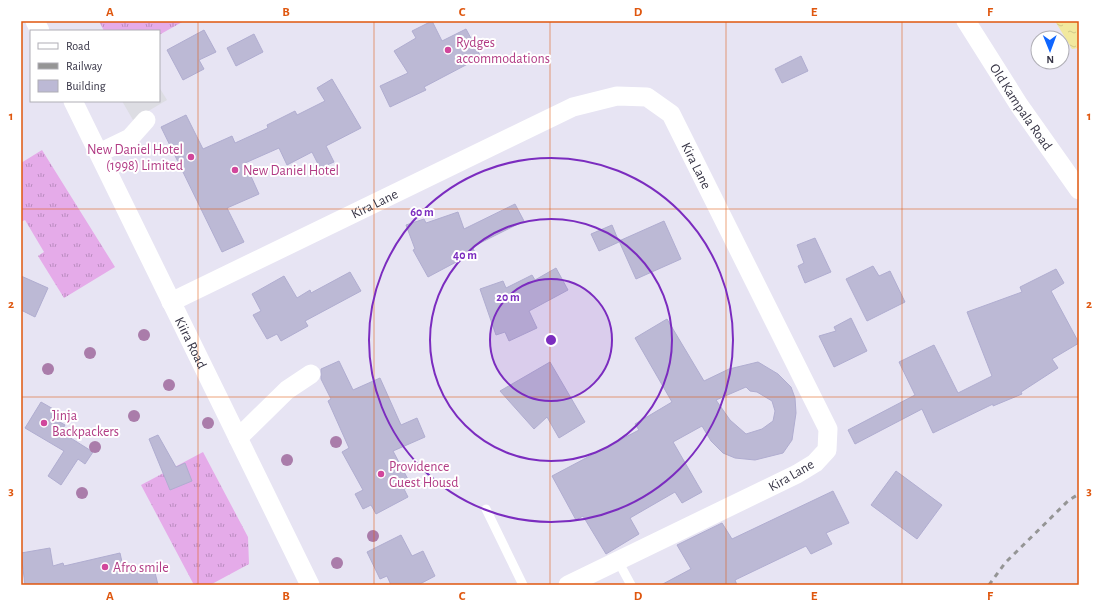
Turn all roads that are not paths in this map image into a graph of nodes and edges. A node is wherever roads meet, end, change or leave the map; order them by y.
1 (35, 21) edge
2 (966, 21) edge
3 (40, 30) edge
4 (73, 102) edge
5 (146, 120) dead end
6 (98, 154) junction
7 (1079, 190) edge
8 (171, 302) junction
9 (311, 374) dead end
10 (238, 438) junction
11 (486, 509) dead end
12 (618, 561) junction
13 (310, 585) edge
14 (523, 585) edge
15 (568, 585) edge
16 (631, 585) edge

1 - 3 street
2 - 7 street, Old Kampala Road
4 - 6 street, Kiira Road
5 - 6 street
6 - 8 street, Kiira Road
8 - 10 street, Kiira Road
8 - 12 street, Kira Lane
9 - 10 street
10 - 13 street, Kiira Road
11 - 14 lane
12 - 15 street, Kira Lane
12 - 16 lane

